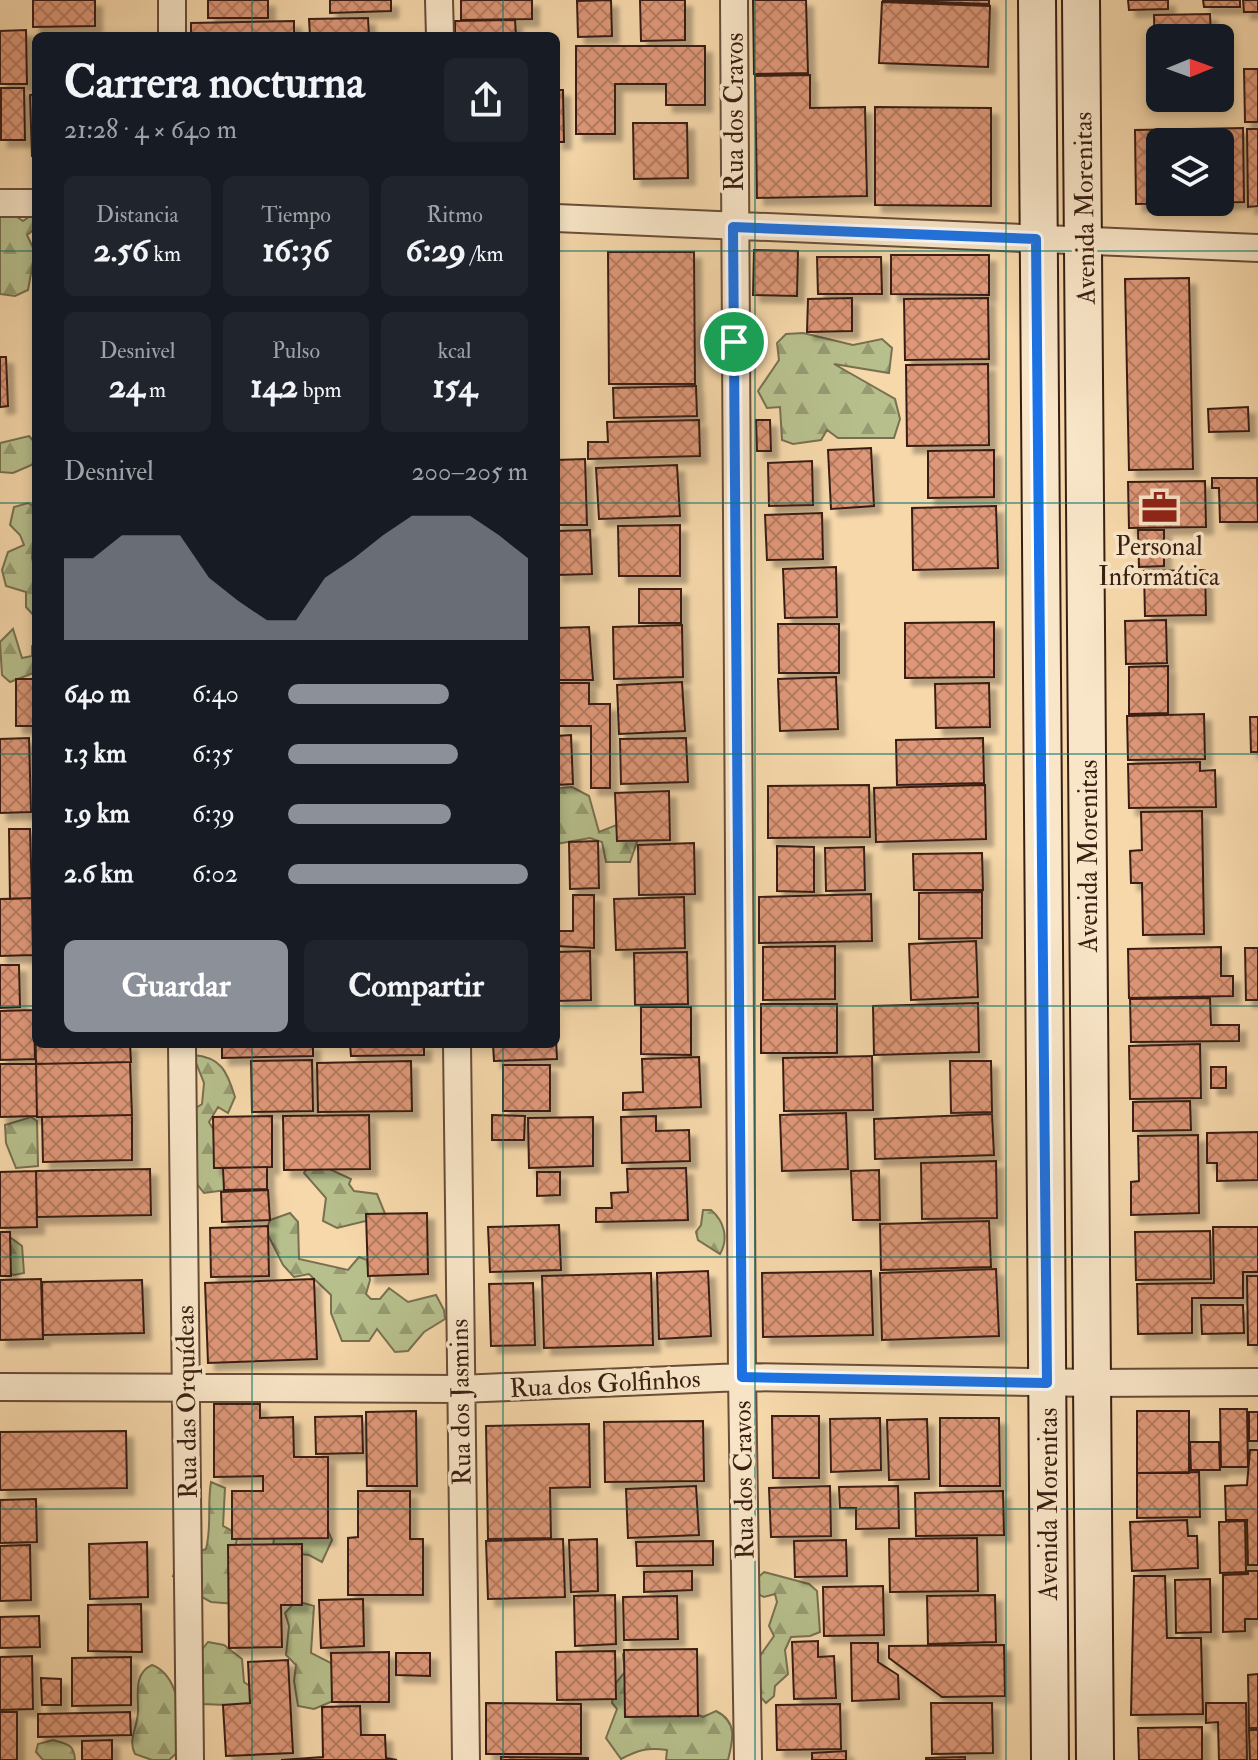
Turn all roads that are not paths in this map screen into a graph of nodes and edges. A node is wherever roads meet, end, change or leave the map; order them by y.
1 (172, 0) edge
2 (439, 0) edge
3 (734, 0) edge
4 (1037, 0) edge
5 (1081, 0) edge
6 (172, 32) edge
7 (440, 32) edge
8 (0, 203) edge
9 (32, 203) edge
10 (560, 218) edge
11 (733, 227) junction
12 (1036, 239) junction
13 (1085, 239) junction
14 (1258, 248) edge
15 (182, 1048) edge
16 (457, 1048) edge
17 (742, 1377) junction
18 (1258, 1382) edge
19 (1047, 1383) junction
20 (1092, 1383) junction
21 (0, 1387) edge
22 (460, 1389) junction
23 (186, 1390) junction
24 (190, 1760) edge
25 (466, 1760) edge
26 (748, 1760) edge
27 (1050, 1760) edge
28 (1095, 1760) edge

1 - 6 street
2 - 7 street
3 - 11 street, Rua dos Cravos
4 - 12 main road, Avenida Morenitas
5 - 13 main road, Avenida Morenitas
8 - 9 street
10 - 11 street
11 - 12 street
11 - 17 street, Rua dos Cravos
12 - 13 street
12 - 19 main road, Avenida Morenitas
13 - 14 street
13 - 20 main road, Avenida Morenitas
15 - 23 street, Rua das Orquídeas
16 - 22 street, Rua dos Jasmins
17 - 19 street, Rua dos Golfinhos
17 - 22 street, Rua dos Golfinhos
17 - 26 street, Rua dos Cravos
18 - 20 street, Rua dos Golfinhos
19 - 20 street, Rua dos Golfinhos
19 - 27 main road, Avenida Morenitas
20 - 28 main road, Avenida Morenitas
21 - 23 street, Rua dos Golfinhos
22 - 23 street, Rua dos Golfinhos
22 - 25 street, Rua dos Jasmins
23 - 24 street, Rua das Orquídeas

